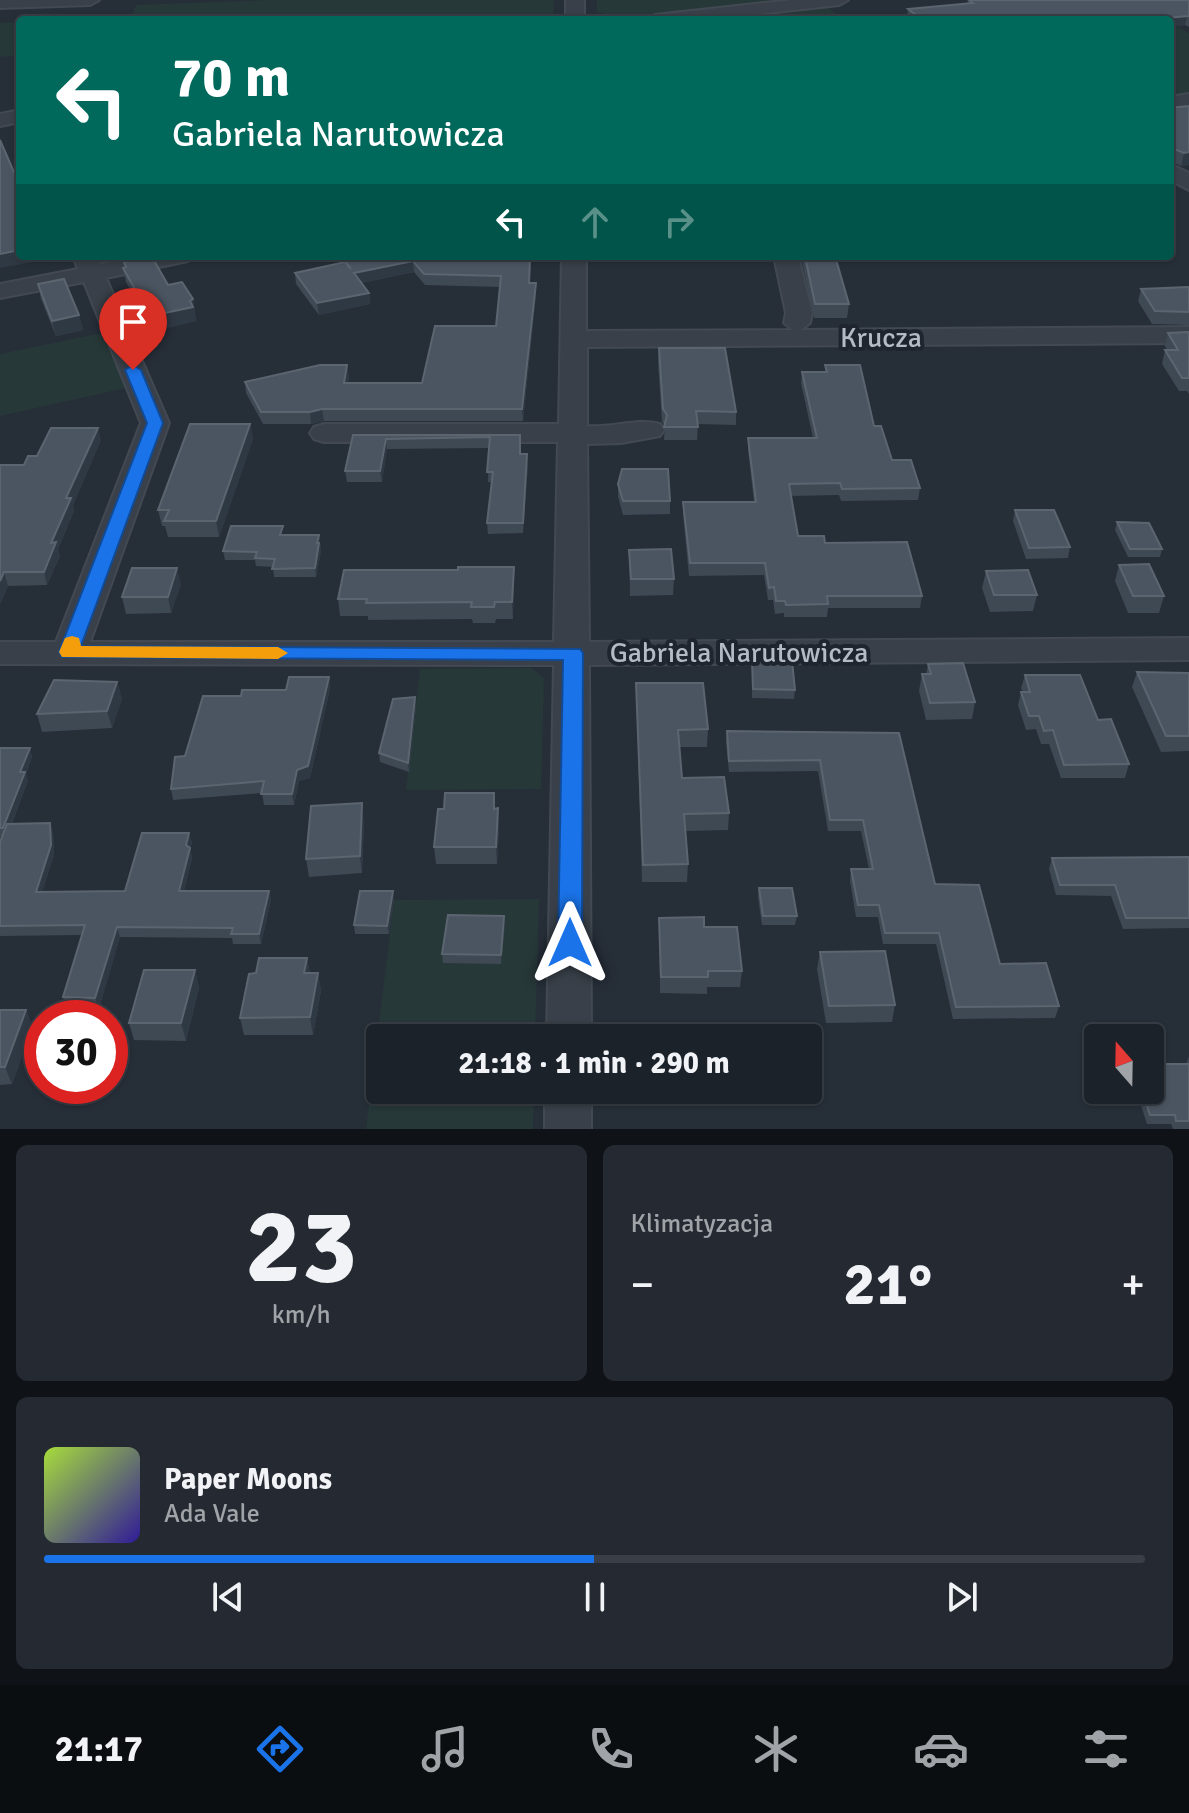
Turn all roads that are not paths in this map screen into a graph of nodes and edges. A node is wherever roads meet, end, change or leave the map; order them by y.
1 (90, 0) edge
2 (839, 0) edge
3 (0, 3) edge
4 (692, 16) edge
5 (140, 260) edge
6 (574, 260) edge
7 (787, 260) edge
8 (89, 265) edge
9 (0, 291) edge
10 (797, 323) dead end
11 (1189, 335) edge
12 (573, 339) junction
13 (650, 430) dead end
14 (324, 433) dead end
15 (573, 433) junction
16 (1189, 649) edge
17 (69, 652) junction
18 (0, 653) edge
19 (573, 653) junction
20 (569, 1024) edge
21 (568, 1104) edge
22 (568, 1129) edge

1 - 3 street
2 - 4 street
5 - 8 street
6 - 12 street
7 - 10 street
8 - 9 street
8 - 17 street
11 - 12 street, Krucza
12 - 15 street
13 - 15 street
14 - 15 street
15 - 19 street
16 - 19 street, Gabriela Narutowicza
17 - 18 street, Gabriela Narutowicza
17 - 19 street, Gabriela Narutowicza
19 - 20 street
21 - 22 street

